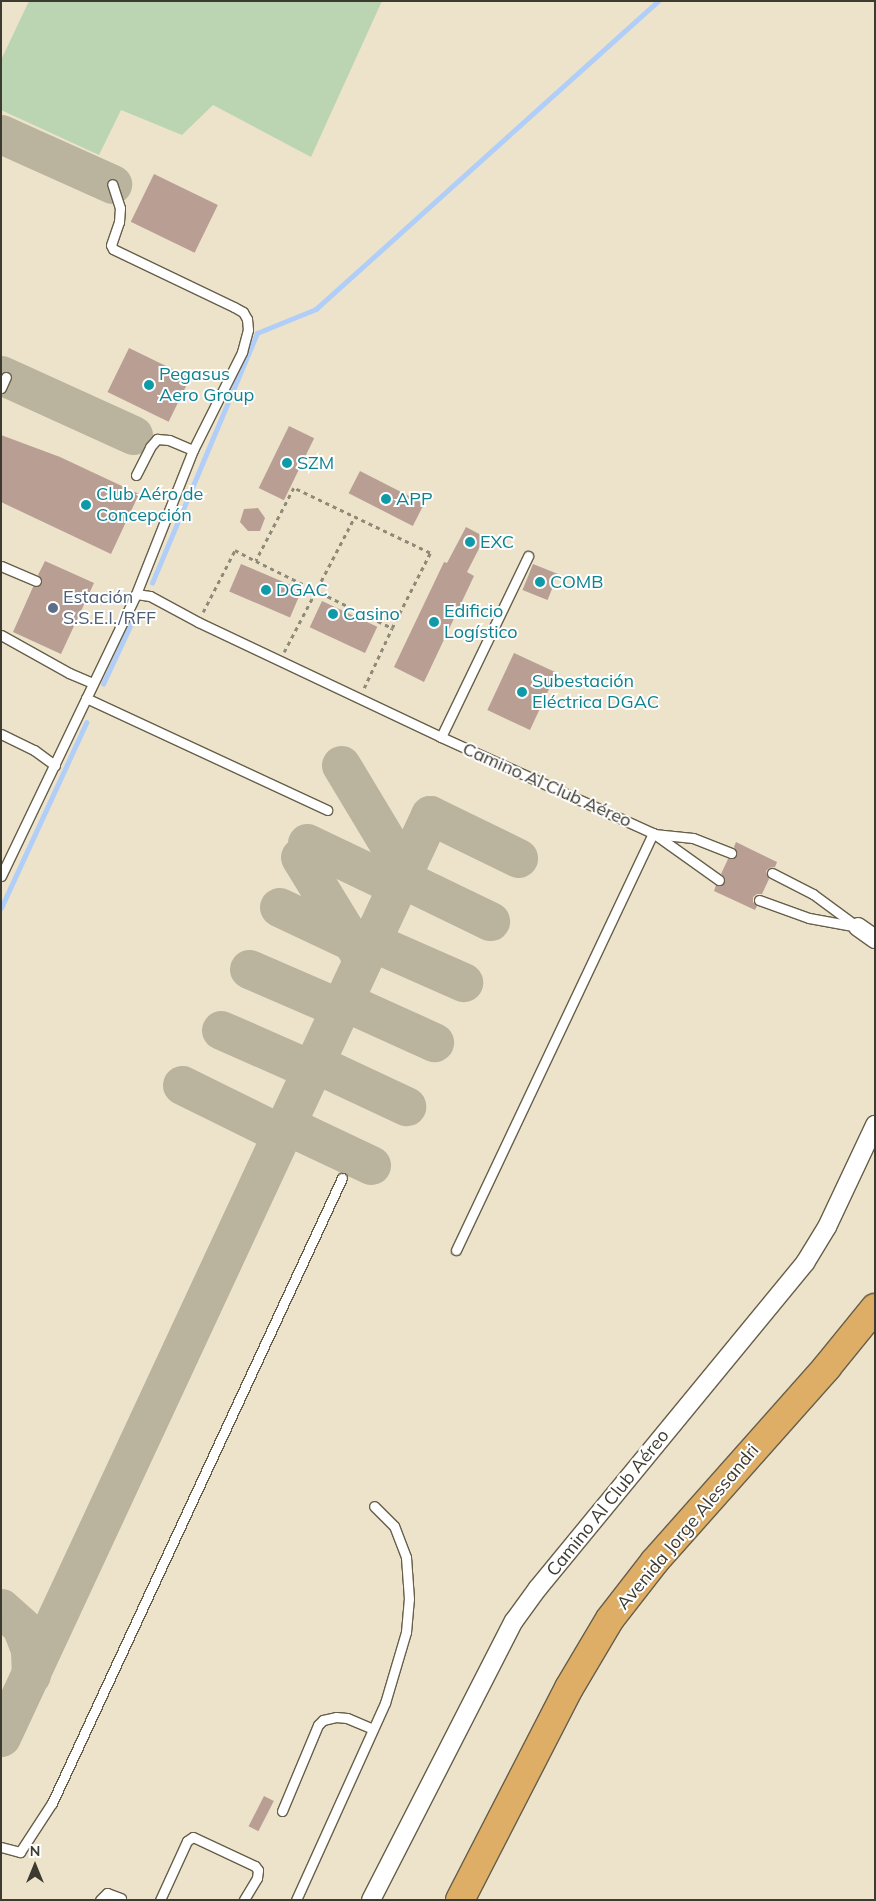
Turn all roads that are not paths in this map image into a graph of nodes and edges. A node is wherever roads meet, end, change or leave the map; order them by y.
1 (112, 184) dead end
2 (6, 377) dead end
3 (1, 388) edge
4 (193, 450) junction
5 (136, 475) dead end
6 (528, 556) dead end
7 (3, 569) edge
8 (36, 581) dead end
9 (136, 594) junction
10 (1, 635) edge
11 (93, 683) junction
12 (86, 698) junction
13 (1, 734) edge
14 (441, 737) junction
15 (55, 765) junction
16 (327, 810) dead end
17 (653, 833) junction
18 (731, 853) dead end
19 (5, 859) edge
20 (772, 872) dead end
21 (1, 876) edge
22 (719, 880) dead end
23 (759, 900) dead end
24 (858, 927) junction
25 (875, 939) edge
26 (875, 1125) edge
27 (342, 1178) dead end
28 (456, 1250) dead end
29 (875, 1308) edge
30 (374, 1506) dead end
31 (373, 1729) junction
32 (282, 1811) dead end
33 (1, 1847) edge
34 (121, 1898) dead end
35 (100, 1900) edge
36 (160, 1900) edge
37 (244, 1900) edge
38 (296, 1900) edge
39 (371, 1900) edge
40 (460, 1900) edge

1 - 4 lane
2 - 3 lane
4 - 5 lane
4 - 9 lane
6 - 14 lane
7 - 8 lane
9 - 11 lane
9 - 14 lane, Camino Al Club Aéreo
10 - 11 lane
11 - 12 lane
12 - 15 lane
12 - 16 lane
13 - 15 lane
14 - 17 lane, Camino Al Club Aéreo
15 - 19 lane
17 - 18 lane, Camino Al Club Aéreo
17 - 22 lane, Camino Al Club Aéreo
17 - 28 lane
19 - 21 lane
20 - 24 lane
23 - 24 lane
24 - 25 street
26 - 39 street, Camino Al Club Aéreo
27 - 33 lane
29 - 40 highway, Avenida Jorge Alessandri
30 - 31 lane
31 - 32 lane
31 - 38 lane
34 - 35 lane
36 - 37 lane

